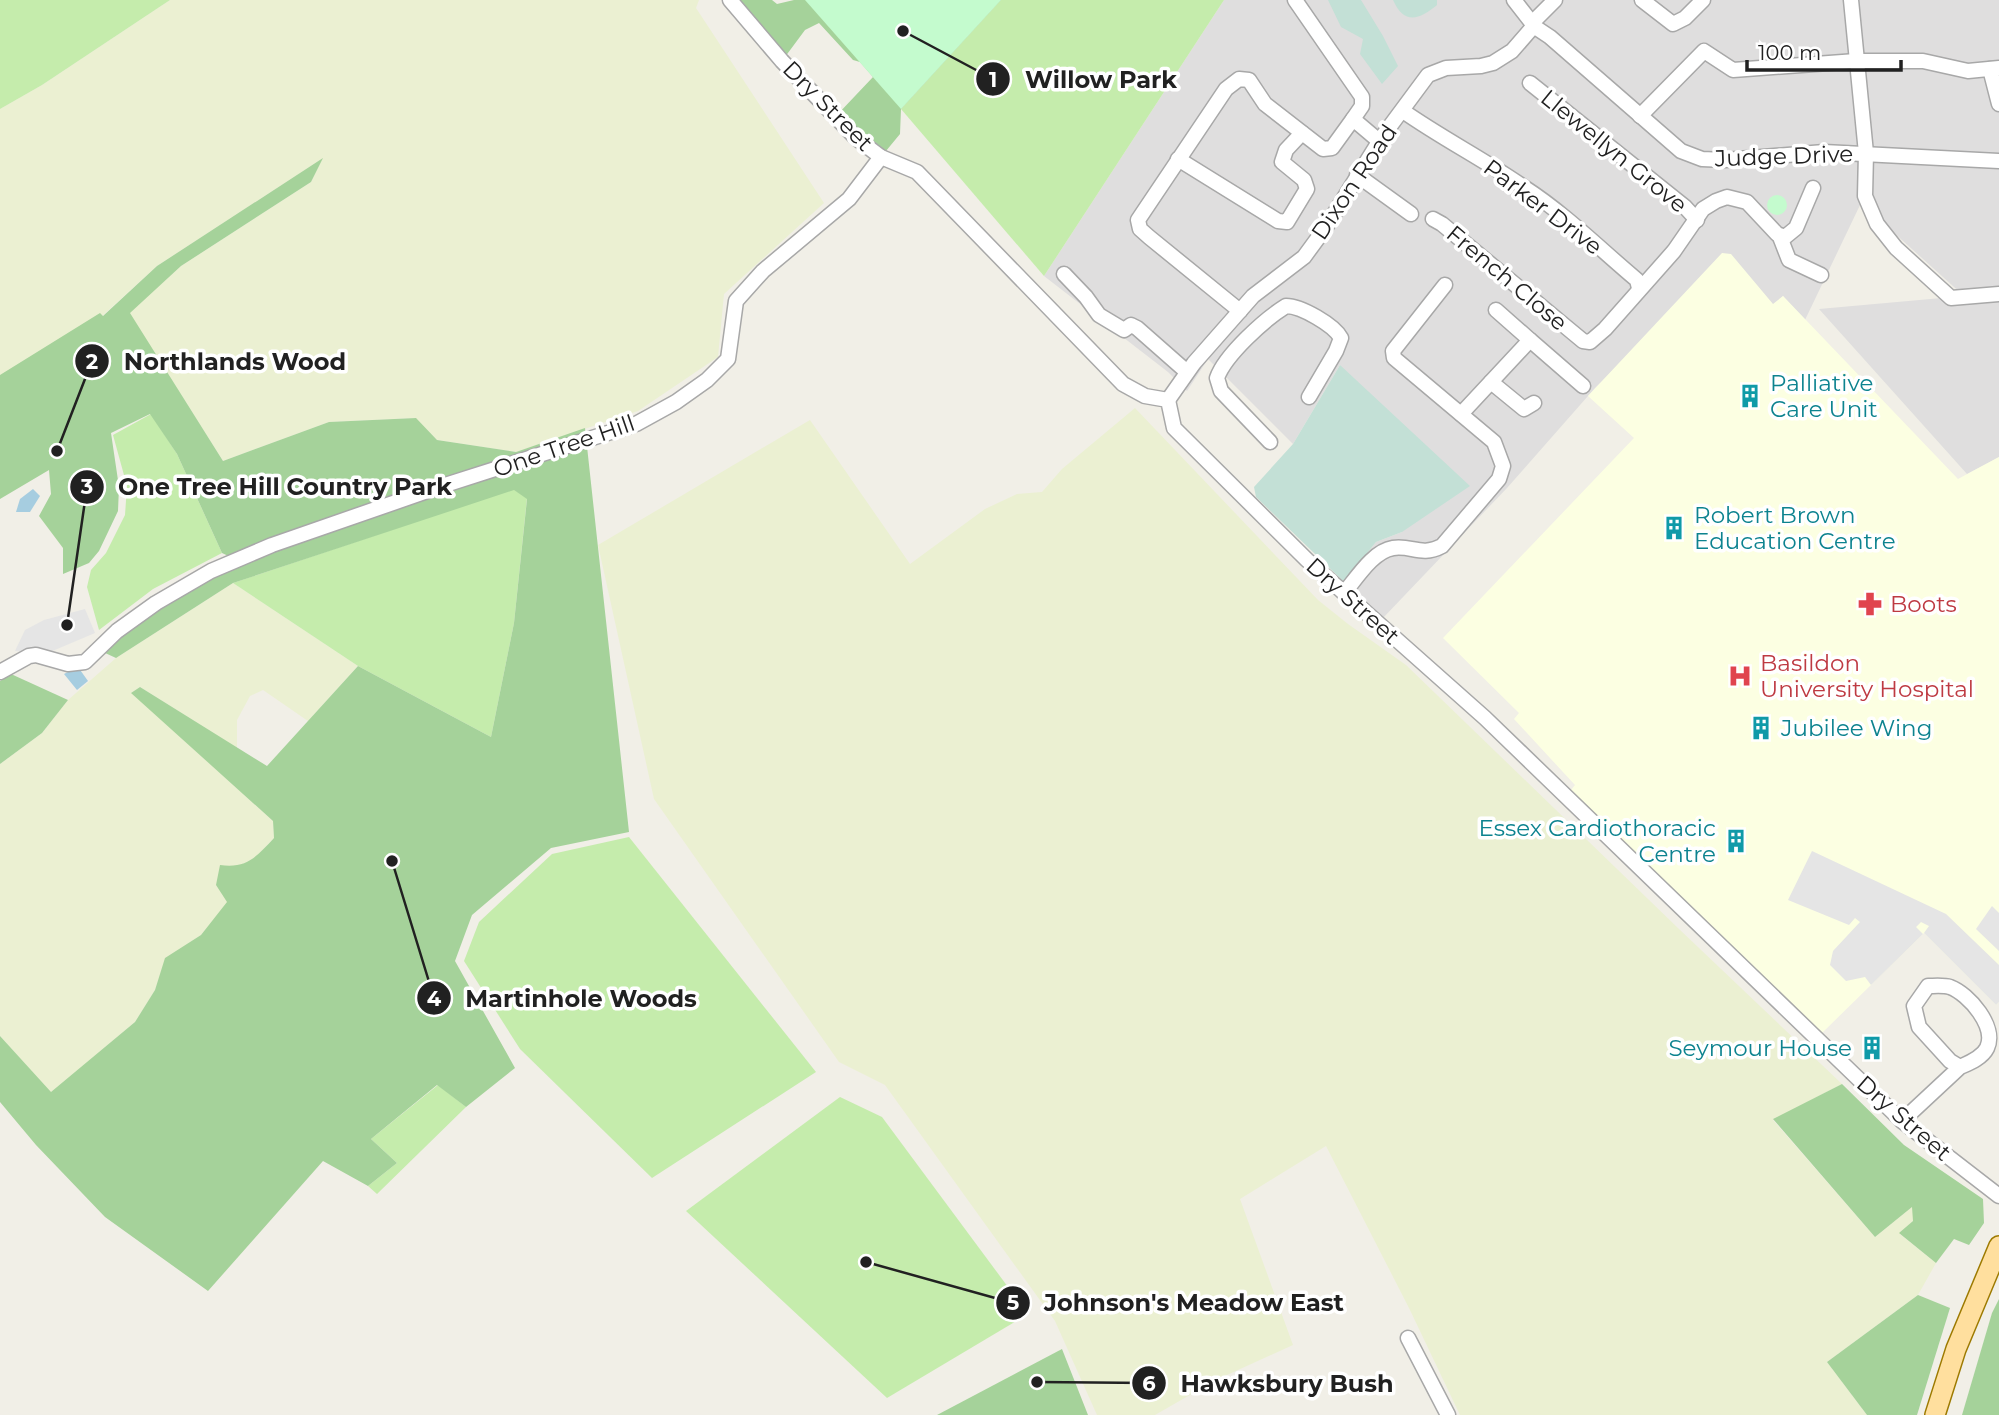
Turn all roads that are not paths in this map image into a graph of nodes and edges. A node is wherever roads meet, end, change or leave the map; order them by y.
1 (730, 0) edge
2 (1295, 0) edge
3 (1514, 0) edge
4 (1555, 0) edge
5 (1642, 0) edge
6 (1703, 0) edge
7 (1851, 0) edge
8 (1532, 24) junction
9 (1856, 61) junction
10 (1994, 68) edge
11 (1530, 83) dead end
12 (1999, 104) edge
13 (1403, 111) junction
14 (1640, 116) junction
15 (1353, 119) junction
16 (1302, 133) junction
17 (1379, 141) junction
18 (1866, 153) junction
19 (881, 158) junction
20 (1178, 159) junction
21 (1999, 161) edge
22 (1357, 175) junction
23 (1813, 188) dead end
24 (1411, 214) dead end
25 (1433, 219) dead end
26 (1697, 220) junction
27 (1780, 237) junction
28 (1063, 274) dead end
29 (1821, 275) dead end
30 (1446, 285) dead end
31 (1639, 288) junction
32 (1999, 294) edge
33 (1496, 310) dead end
34 (1240, 311) junction
35 (1217, 337) junction
36 (1530, 340) junction
37 (1234, 354) junction
38 (1187, 373) junction
39 (1491, 382) junction
40 (1583, 386) dead end
41 (1309, 397) dead end
42 (1168, 400) junction
43 (1534, 403) dead end
44 (1461, 414) junction
45 (1270, 442) dead end
46 (1344, 593) junction
47 (0, 671) edge
48 (1960, 1066) junction
49 (1902, 1121) junction
50 (1999, 1196) edge
51 (1999, 1246) edge
52 (1408, 1338) dead end
53 (1448, 1415) edge
54 (1935, 1415) edge

1 - 19 street, Dry Street
2 - 15 street
3 - 8 street, Judge Drive
4 - 8 street, Dixon Road
5 - 6 street
7 - 9 street
8 - 13 street, Dixon Road
8 - 14 street, Judge Drive
9 - 10 street
9 - 14 street
9 - 18 street
10 - 12 street
11 - 26 street, Llewellyn Grove
13 - 17 street, Dixon Road
13 - 31 street, Parker Drive
14 - 18 street, Judge Drive
15 - 16 street
15 - 17 street
16 - 20 street
16 - 20 street
17 - 22 street, Dixon Road
18 - 21 street, Judge Drive
18 - 32 street
19 - 42 street, Dry Street
19 - 47 street, One Tree Hill
20 - 34 street
22 - 24 street
22 - 34 street, Dixon Road
23 - 27 street
25 - 31 street, French Close
26 - 27 street, French Close
26 - 31 street, French Close
27 - 29 street, French Close
28 - 38 street
30 - 44 street
33 - 36 street
34 - 35 street, Dixon Road
35 - 37 street
35 - 38 street, Dixon Road
36 - 39 street
36 - 40 street
37 - 41 street
37 - 45 street
38 - 42 street, Dixon Road
39 - 43 street
39 - 44 street
42 - 46 street, Dry Street
44 - 46 street
46 - 49 street, Dry Street
48 - 48 street
48 - 49 street
49 - 50 street, Dry Street
51 - 54 main road
52 - 53 street

